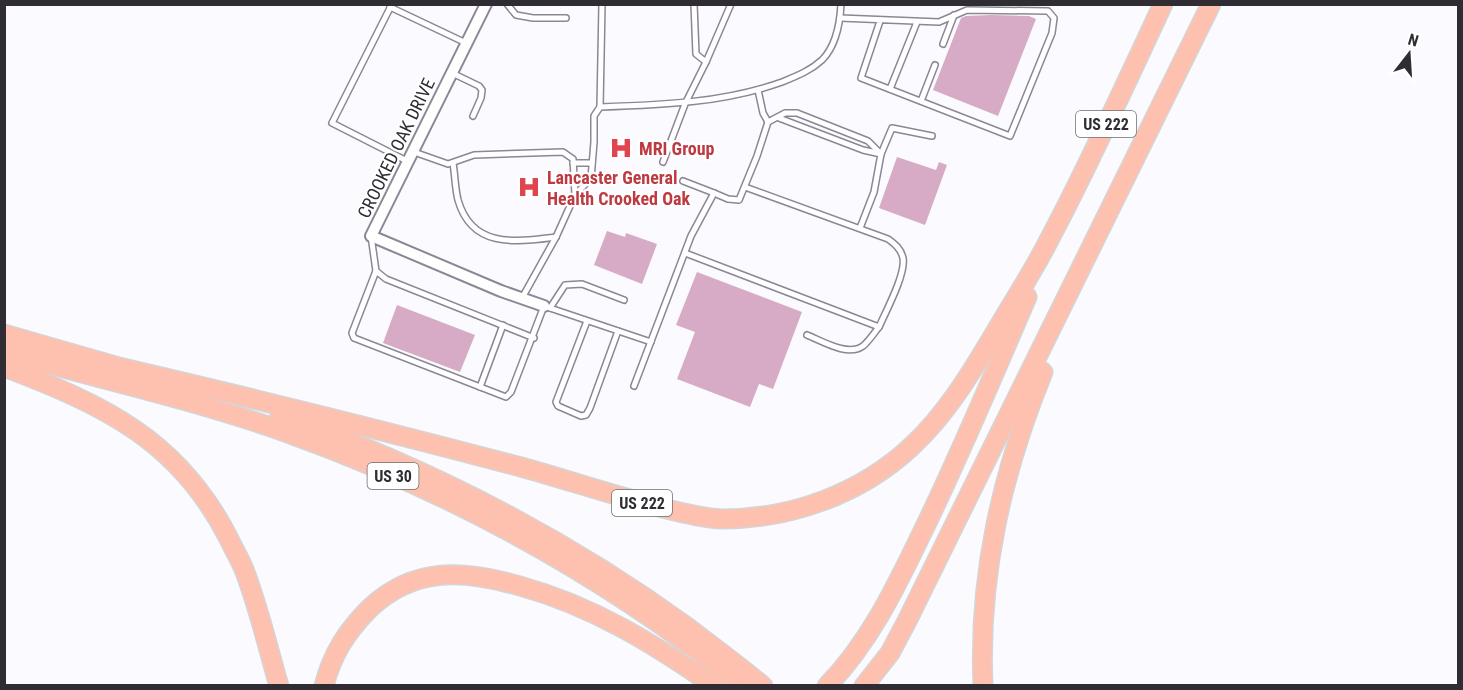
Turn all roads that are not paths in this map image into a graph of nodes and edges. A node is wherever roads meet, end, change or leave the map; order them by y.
1 (486, 4) edge
2 (507, 4) edge
3 (602, 4) edge
4 (694, 4) edge
5 (731, 4) edge
6 (841, 4) edge
7 (1163, 4) edge
8 (1211, 4) edge
9 (391, 6) edge
10 (954, 15) junction
11 (566, 18) dead end
12 (840, 18) junction
13 (880, 21) junction
14 (917, 22) junction
15 (466, 44) junction
16 (943, 44) dead end
17 (706, 62) junction
18 (935, 65) dead end
19 (452, 73) junction
20 (1175, 80) junction
21 (890, 89) junction
22 (758, 90) junction
23 (921, 101) junction
24 (685, 104) junction
25 (600, 107) junction
26 (473, 116) dead end
27 (778, 118) junction
28 (768, 122) junction
29 (932, 136) dead end
30 (881, 153) junction
31 (410, 156) junction
32 (663, 162) dead end
33 (453, 163) junction
34 (573, 163) junction
35 (592, 163) junction
36 (683, 181) dead end
37 (745, 187) junction
38 (714, 193) junction
39 (575, 195) junction
40 (860, 228) junction
41 (371, 236) junction
42 (556, 237) junction
43 (1048, 242) junction
44 (685, 253) junction
45 (376, 271) junction
46 (522, 298) junction
47 (624, 300) dead end
48 (547, 307) junction
49 (587, 321) junction
50 (503, 325) junction
51 (879, 327) junction
52 (618, 331) junction
53 (4, 334) edge
54 (807, 335) dead end
55 (534, 338) junction
56 (651, 342) junction
57 (4, 352) edge
58 (4, 367) edge
59 (123, 368) junction
60 (634, 386) dead end
61 (480, 387) junction
62 (831, 682) edge
63 (279, 686) edge
64 (324, 686) edge
65 (714, 686) edge
66 (743, 686) edge
67 (763, 686) edge
68 (864, 686) edge
69 (983, 686) edge

1 - 15 street, CROOKED OAK DRIVE
2 - 11 lane
3 - 25 lane
4 - 17 lane
5 - 17 lane
6 - 12 lane
7 - 43 highway, US 222
8 - 20 highway, US 222
9 - 15 lane
9 - 31 lane
10 - 14 lane
10 - 16 lane
10 - 23 lane
12 - 13 lane
12 - 22 lane
13 - 14 lane
13 - 21 lane
14 - 21 lane
15 - 19 street, CROOKED OAK DRIVE
17 - 24 lane
18 - 23 lane
19 - 26 lane
19 - 31 street, CROOKED OAK DRIVE
20 - 68 highway, US 222
20 - 69 highway
21 - 23 lane
22 - 24 lane
22 - 28 lane
24 - 25 lane
24 - 32 lane
25 - 35 lane
27 - 28 lane
27 - 30 lane
27 - 30 lane
28 - 37 lane
29 - 30 lane
30 - 40 lane
31 - 33 lane
31 - 41 street, CROOKED OAK DRIVE
33 - 34 lane
33 - 42 lane
34 - 35 lane
34 - 39 lane
35 - 39 lane
36 - 38 lane
37 - 38 lane
37 - 40 lane
38 - 44 lane
39 - 42 lane
40 - 51 lane
41 - 45 lane
41 - 46 street, CROOKED OAK DRIVE
42 - 46 lane
43 - 59 highway, US 222
43 - 62 highway
44 - 51 lane
44 - 56 lane
45 - 50 lane
45 - 61 lane
46 - 48 street, CROOKED OAK DRIVE
47 - 48 lane
48 - 49 lane
48 - 55 lane
49 - 52 lane
49 - 52 lane
50 - 55 lane
50 - 61 lane
51 - 54 lane
52 - 56 lane
53 - 59 highway, US 30
55 - 61 lane
56 - 60 lane
57 - 66 highway, US 30
58 - 63 highway
59 - 67 highway, US 30
64 - 65 highway

